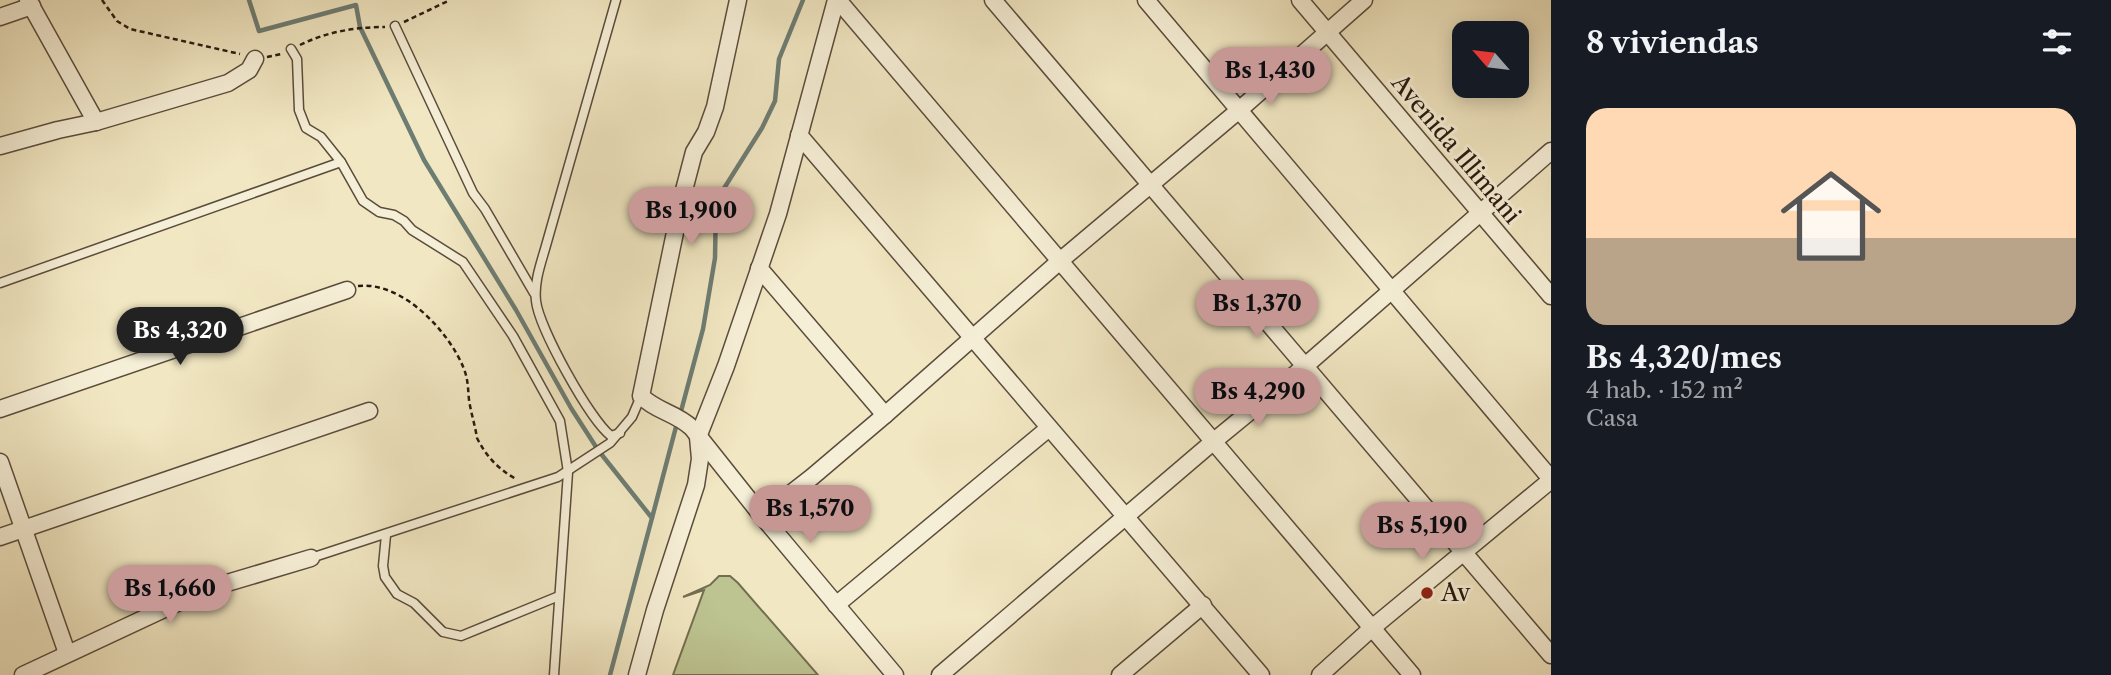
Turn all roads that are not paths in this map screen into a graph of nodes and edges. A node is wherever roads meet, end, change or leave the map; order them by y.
1 (616, 0) edge
2 (738, 0) edge
3 (837, 0) edge
4 (993, 0) edge
5 (1146, 0) edge
6 (1300, 0) edge
7 (1364, 0) edge
8 (30, 3) edge
9 (0, 17) edge
10 (395, 26) road end
11 (1326, 32) junction
12 (291, 49) road end
13 (255, 59) road end
14 (1238, 111) junction
15 (96, 122) junction
16 (800, 135) junction
17 (0, 146) edge
18 (1551, 151) edge
19 (341, 162) junction
20 (1150, 186) junction
21 (1479, 212) junction
22 (1061, 260) junction
23 (759, 268) junction
24 (0, 283) edge
25 (348, 290) road end
26 (1391, 291) junction
27 (535, 295) junction
28 (1551, 296) edge
29 (973, 338) junction
30 (1304, 368) junction
31 (640, 396) junction
32 (0, 409) edge
33 (369, 411) dead end
34 (885, 415) junction
35 (1049, 428) junction
36 (620, 433) junction
37 (698, 437) junction
38 (1214, 441) junction
39 (0, 462) edge
40 (568, 472) junction
41 (1551, 480) edge
42 (762, 516) junction
43 (1126, 516) junction
44 (24, 530) junction
45 (386, 535) junction
46 (0, 537) edge
47 (1464, 552) junction
48 (311, 558) joint
49 (559, 596) junction
50 (1203, 605) junction
51 (836, 606) junction
52 (1372, 628) junction
53 (67, 653) junction
54 (1551, 655) edge
55 (23, 675) edge
56 (554, 675) edge
57 (637, 675) edge
58 (895, 675) edge
59 (940, 675) edge
60 (1120, 675) edge
61 (1261, 675) edge
62 (1320, 675) edge
63 (1412, 675) edge

1 - 27 lane
2 - 31 street
3 - 16 street
3 - 22 street
4 - 20 street
5 - 14 street
6 - 11 street, Avenida Illimani
7 - 11 street
8 - 9 street
8 - 15 street
10 - 27 lane
11 - 14 street
11 - 21 street, Avenida Illimani
12 - 19 lane
13 - 15 street
14 - 20 street
14 - 26 street
15 - 17 street
16 - 23 street
16 - 29 street
18 - 21 street
19 - 24 lane
19 - 40 lane
20 - 22 street
20 - 30 street
21 - 26 street
21 - 28 street, Avenida Illimani
22 - 29 street
22 - 38 street
23 - 34 street
23 - 37 street
25 - 32 street
26 - 30 street
26 - 41 street
27 - 36 lane
29 - 34 street
29 - 35 street
30 - 38 street
30 - 47 street
31 - 36 lane
31 - 37 street
33 - 44 street
34 - 42 street
35 - 43 street
35 - 51 street
36 - 40 lane
37 - 42 street
37 - 57 street
38 - 43 street
38 - 52 street
39 - 44 street
40 - 45 lane
40 - 49 lane
41 - 47 street
42 - 51 street
43 - 50 street
43 - 59 street
44 - 46 street
44 - 53 street
45 - 48 lane
45 - 49 lane
47 - 52 street
47 - 54 street
48 - 53 street
49 - 56 lane
50 - 60 street
50 - 61 street
51 - 58 street
52 - 62 street
52 - 63 street
53 - 55 street

